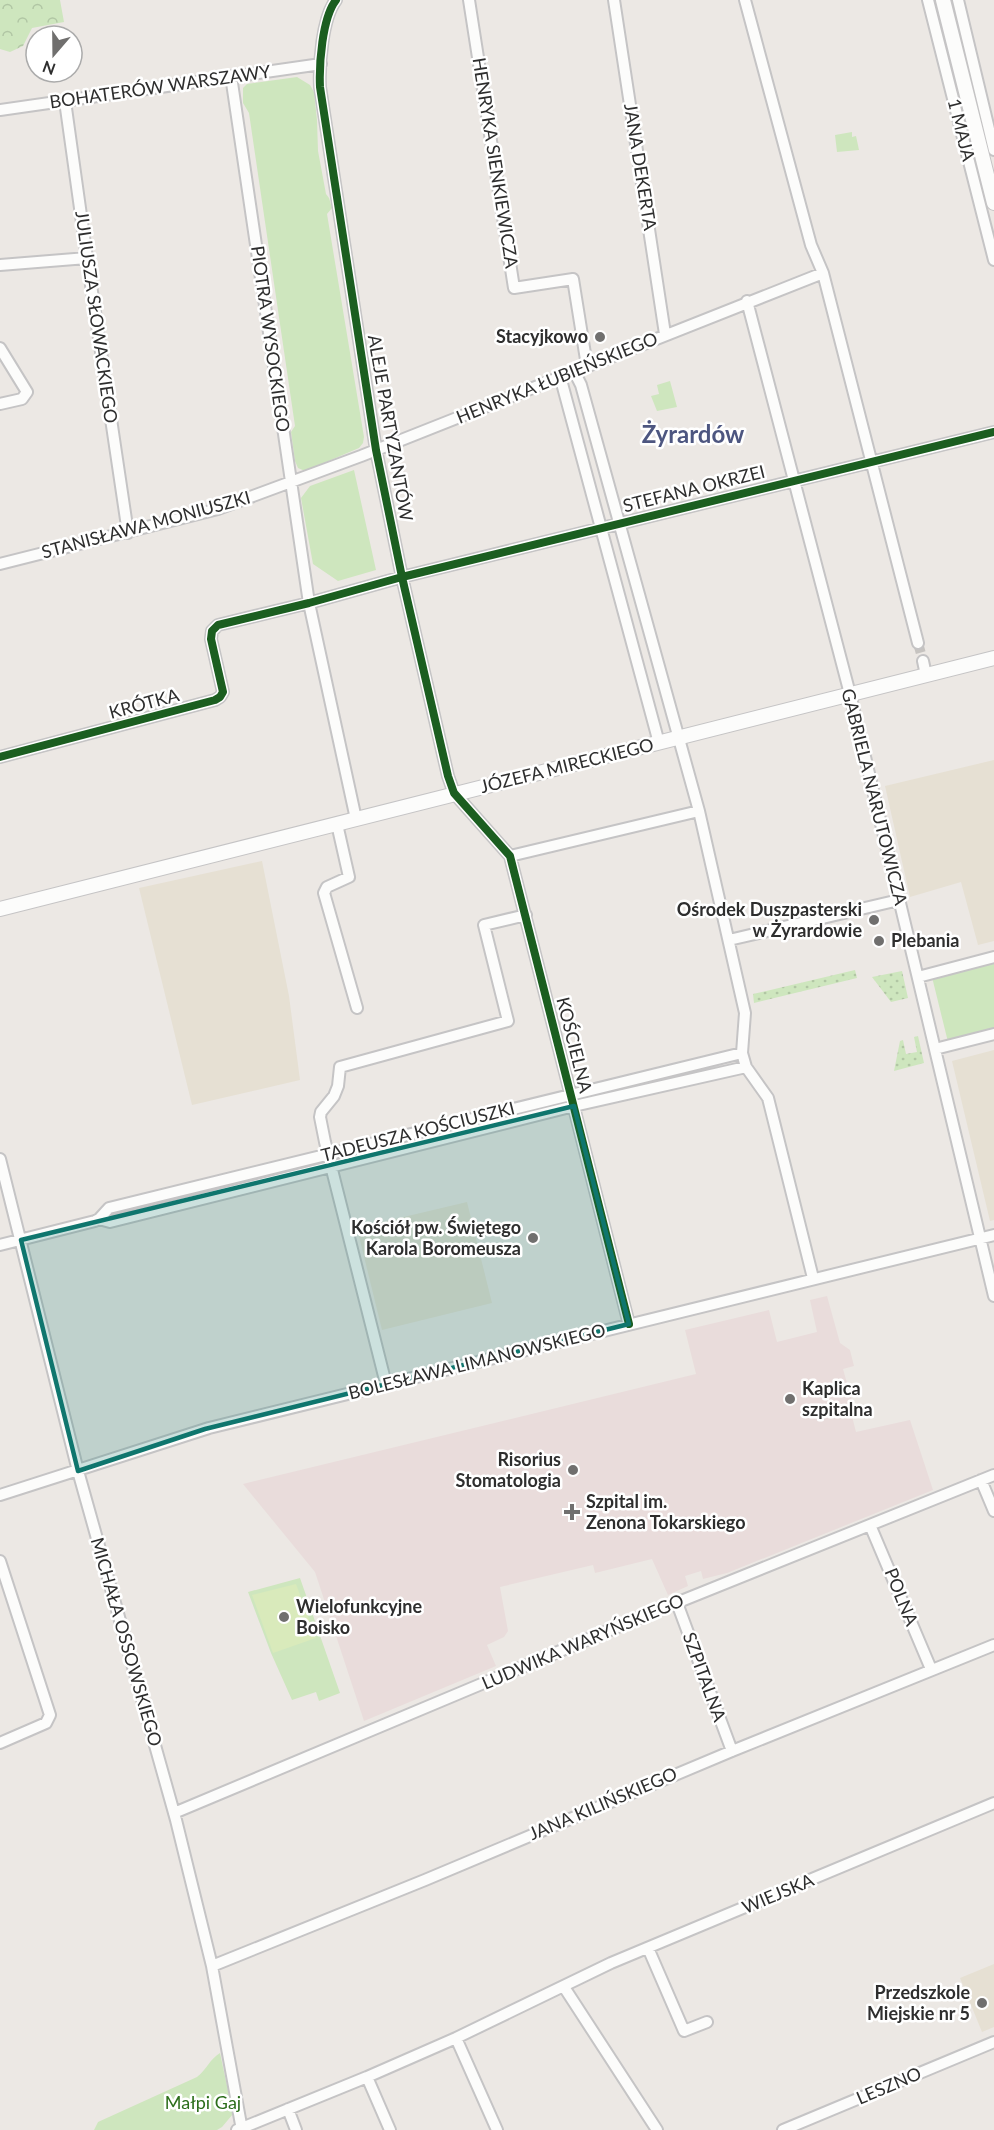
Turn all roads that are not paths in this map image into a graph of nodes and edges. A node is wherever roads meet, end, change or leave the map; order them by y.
1 (336, 0) edge
2 (469, 0) edge
3 (614, 0) edge
4 (745, 0) edge
5 (928, 0) edge
6 (943, 0) edge
7 (958, 0) edge
8 (321, 64) junction
9 (231, 76) junction
10 (65, 101) junction
11 (0, 110) edge
12 (994, 150) edge
13 (994, 202) edge
14 (87, 258) junction
15 (994, 260) edge
16 (0, 265) edge
17 (822, 273) junction
18 (747, 301) junction
19 (665, 334) junction
20 (0, 348) edge
21 (587, 366) junction
22 (574, 371) junction
23 (560, 376) junction
24 (0, 404) edge
25 (994, 432) edge
26 (376, 450) junction
27 (871, 461) junction
28 (793, 480) junction
29 (291, 483) junction
30 (619, 523) junction
31 (602, 528) junction
32 (128, 533) junction
33 (0, 564) edge
34 (402, 577) junction
35 (309, 603) junction
36 (918, 643) tunnel mouth
37 (994, 658) edge
38 (923, 661) tunnel mouth
39 (927, 675) junction
40 (850, 694) junction
41 (678, 739) junction
42 (659, 743) junction
43 (0, 757) edge
44 (454, 793) junction
45 (699, 812) junction
46 (356, 819) junction
47 (337, 824) junction
48 (510, 856) junction
49 (899, 900) junction
50 (0, 909) edge
51 (526, 915) junction
52 (729, 940) junction
53 (994, 957) edge
54 (918, 977) junction
55 (357, 1008) dead end
56 (994, 1034) edge
57 (935, 1049) junction
58 (742, 1053) junction
59 (746, 1067) junction
60 (571, 1094) junction
61 (574, 1106) junction
62 (329, 1155) junction
63 (0, 1159) edge
64 (332, 1166) junction
65 (99, 1220) junction
66 (994, 1235) edge
67 (980, 1238) junction
68 (21, 1240) junction
69 (0, 1245) edge
70 (813, 1278) junction
71 (994, 1296) edge
72 (629, 1324) junction
73 (386, 1384) junction
74 (78, 1471) junction
75 (994, 1475) edge
76 (981, 1480) junction
77 (0, 1495) edge
78 (994, 1511) edge
79 (870, 1525) junction
80 (0, 1561) edge
81 (677, 1603) junction
82 (994, 1645) edge
83 (931, 1670) junction
84 (0, 1743) edge
85 (732, 1751) junction
86 (994, 1803) edge
87 (174, 1813) junction
88 (648, 1948) junction
89 (212, 1966) junction
90 (564, 1987) junction
91 (707, 2022) dead end
92 (456, 2038) junction
93 (994, 2042) edge
94 (368, 2077) junction
95 (288, 2109) junction
96 (240, 2129) edge
97 (296, 2130) edge
98 (390, 2130) edge
99 (497, 2130) edge
100 (657, 2130) edge
101 (783, 2130) edge

1 - 8 street, ALEJE PARTYZANTÓW
2 - 21 street, HENRYKA SIENKIEWICZA
3 - 19 street, JANA DEKERTA
4 - 17 street
5 - 15 street, 1 MAJA
6 - 13 street, 1 MAJA
7 - 12 street, 1 MAJA
8 - 9 street, BOHATERÓW WARSZAWY
8 - 26 street, ALEJE PARTYZANTÓW
9 - 10 street, BOHATERÓW WARSZAWY
9 - 29 street, PIOTRA WYSOCKIEGO
10 - 11 street, BOHATERÓW WARSZAWY
10 - 14 street, JULIUSZA SŁOWACKIEGO
14 - 16 street
14 - 32 street, JULIUSZA SŁOWACKIEGO
17 - 18 street, HENRYKA ŁUBIEŃSKIEGO
17 - 27 street
18 - 19 street, HENRYKA ŁUBIEŃSKIEGO
18 - 28 street, GABRIELA NARUTOWICZA
19 - 21 street, HENRYKA ŁUBIEŃSKIEGO
20 - 24 street
21 - 22 street, HENRYKA ŁUBIEŃSKIEGO
22 - 23 street, HENRYKA ŁUBIEŃSKIEGO
22 - 30 street
23 - 26 street, HENRYKA ŁUBIEŃSKIEGO
23 - 31 street
25 - 27 street, STEFANA OKRZEI
26 - 29 street, HENRYKA ŁUBIEŃSKIEGO
26 - 34 street, ALEJE PARTYZANTÓW
27 - 28 street, STEFANA OKRZEI
27 - 36 street
28 - 30 street, STEFANA OKRZEI
28 - 40 street, GABRIELA NARUTOWICZA
29 - 32 street, STANISŁAWA MONIUSZKI
29 - 35 street, PIOTRA WYSOCKIEGO
30 - 31 street, STEFANA OKRZEI
30 - 41 street
31 - 34 street, STEFANA OKRZEI
31 - 42 street
32 - 33 street, STANISŁAWA MONIUSZKI
34 - 35 street
34 - 44 street, ALEJE PARTYZANTÓW
35 - 43 street, KRÓTKA
35 - 46 street, PIOTRA WYSOCKIEGO
37 - 39 street, JÓZEFA MIRECKIEGO
38 - 39 street
39 - 40 street, JÓZEFA MIRECKIEGO
40 - 41 street, JÓZEFA MIRECKIEGO
40 - 49 street, GABRIELA NARUTOWICZA
41 - 42 street, JÓZEFA MIRECKIEGO
41 - 45 street
42 - 44 street, JÓZEFA MIRECKIEGO
44 - 46 street, JÓZEFA MIRECKIEGO
44 - 48 street, KOŚCIELNA
45 - 48 street
45 - 52 street
46 - 47 street, JÓZEFA MIRECKIEGO
47 - 50 street, JÓZEFA MIRECKIEGO
47 - 55 street
48 - 51 street, KOŚCIELNA
49 - 52 street
49 - 54 street, GABRIELA NARUTOWICZA
51 - 60 street, KOŚCIELNA
51 - 62 street
52 - 58 street
53 - 54 street
54 - 57 street, GABRIELA NARUTOWICZA
56 - 57 street
57 - 67 street, GABRIELA NARUTOWICZA
58 - 59 street
58 - 60 street, TADEUSZA KOŚCIUSZKI
59 - 61 street, TADEUSZA KOŚCIUSZKI
59 - 70 street
60 - 61 street, KOŚCIELNA
60 - 62 street, TADEUSZA KOŚCIUSZKI
61 - 64 street, TADEUSZA KOŚCIUSZKI
61 - 72 street, KOŚCIELNA
62 - 64 street
62 - 65 street, TADEUSZA KOŚCIUSZKI
63 - 68 street, MICHAŁA OSSOWSKIEGO
64 - 65 street, TADEUSZA KOŚCIUSZKI
64 - 73 street
65 - 68 street, TADEUSZA KOŚCIUSZKI
66 - 67 street, BOLESŁAWA LIMANOWSKIEGO
67 - 70 street, BOLESŁAWA LIMANOWSKIEGO
67 - 71 street, GABRIELA NARUTOWICZA
68 - 69 street, TADEUSZA KOŚCIUSZKI
68 - 74 street, MICHAŁA OSSOWSKIEGO
70 - 72 street, BOLESŁAWA LIMANOWSKIEGO
72 - 73 street, BOLESŁAWA LIMANOWSKIEGO
73 - 74 street, BOLESŁAWA LIMANOWSKIEGO
74 - 77 street, BOLESŁAWA LIMANOWSKIEGO
74 - 87 street, MICHAŁA OSSOWSKIEGO
75 - 76 street, LUDWIKA WARYŃSKIEGO
76 - 78 street
76 - 79 street, LUDWIKA WARYŃSKIEGO
79 - 81 street, LUDWIKA WARYŃSKIEGO
79 - 83 street, POLNA
80 - 84 street
81 - 85 street, SZPITALNA
81 - 87 street, LUDWIKA WARYŃSKIEGO
82 - 83 street, JANA KILIŃSKIEGO
83 - 85 street, JANA KILIŃSKIEGO
85 - 89 street, JANA KILIŃSKIEGO
86 - 88 street, WIEJSKA
87 - 89 street, MICHAŁA OSSOWSKIEGO
88 - 90 street, WIEJSKA
88 - 91 street
89 - 96 street, MICHAŁA OSSOWSKIEGO
90 - 92 street, WIEJSKA
90 - 100 street
92 - 94 street, WIEJSKA
92 - 99 street
93 - 101 street, LESZNO
94 - 95 street, WIEJSKA
94 - 98 street
95 - 96 street, WIEJSKA
95 - 97 street

